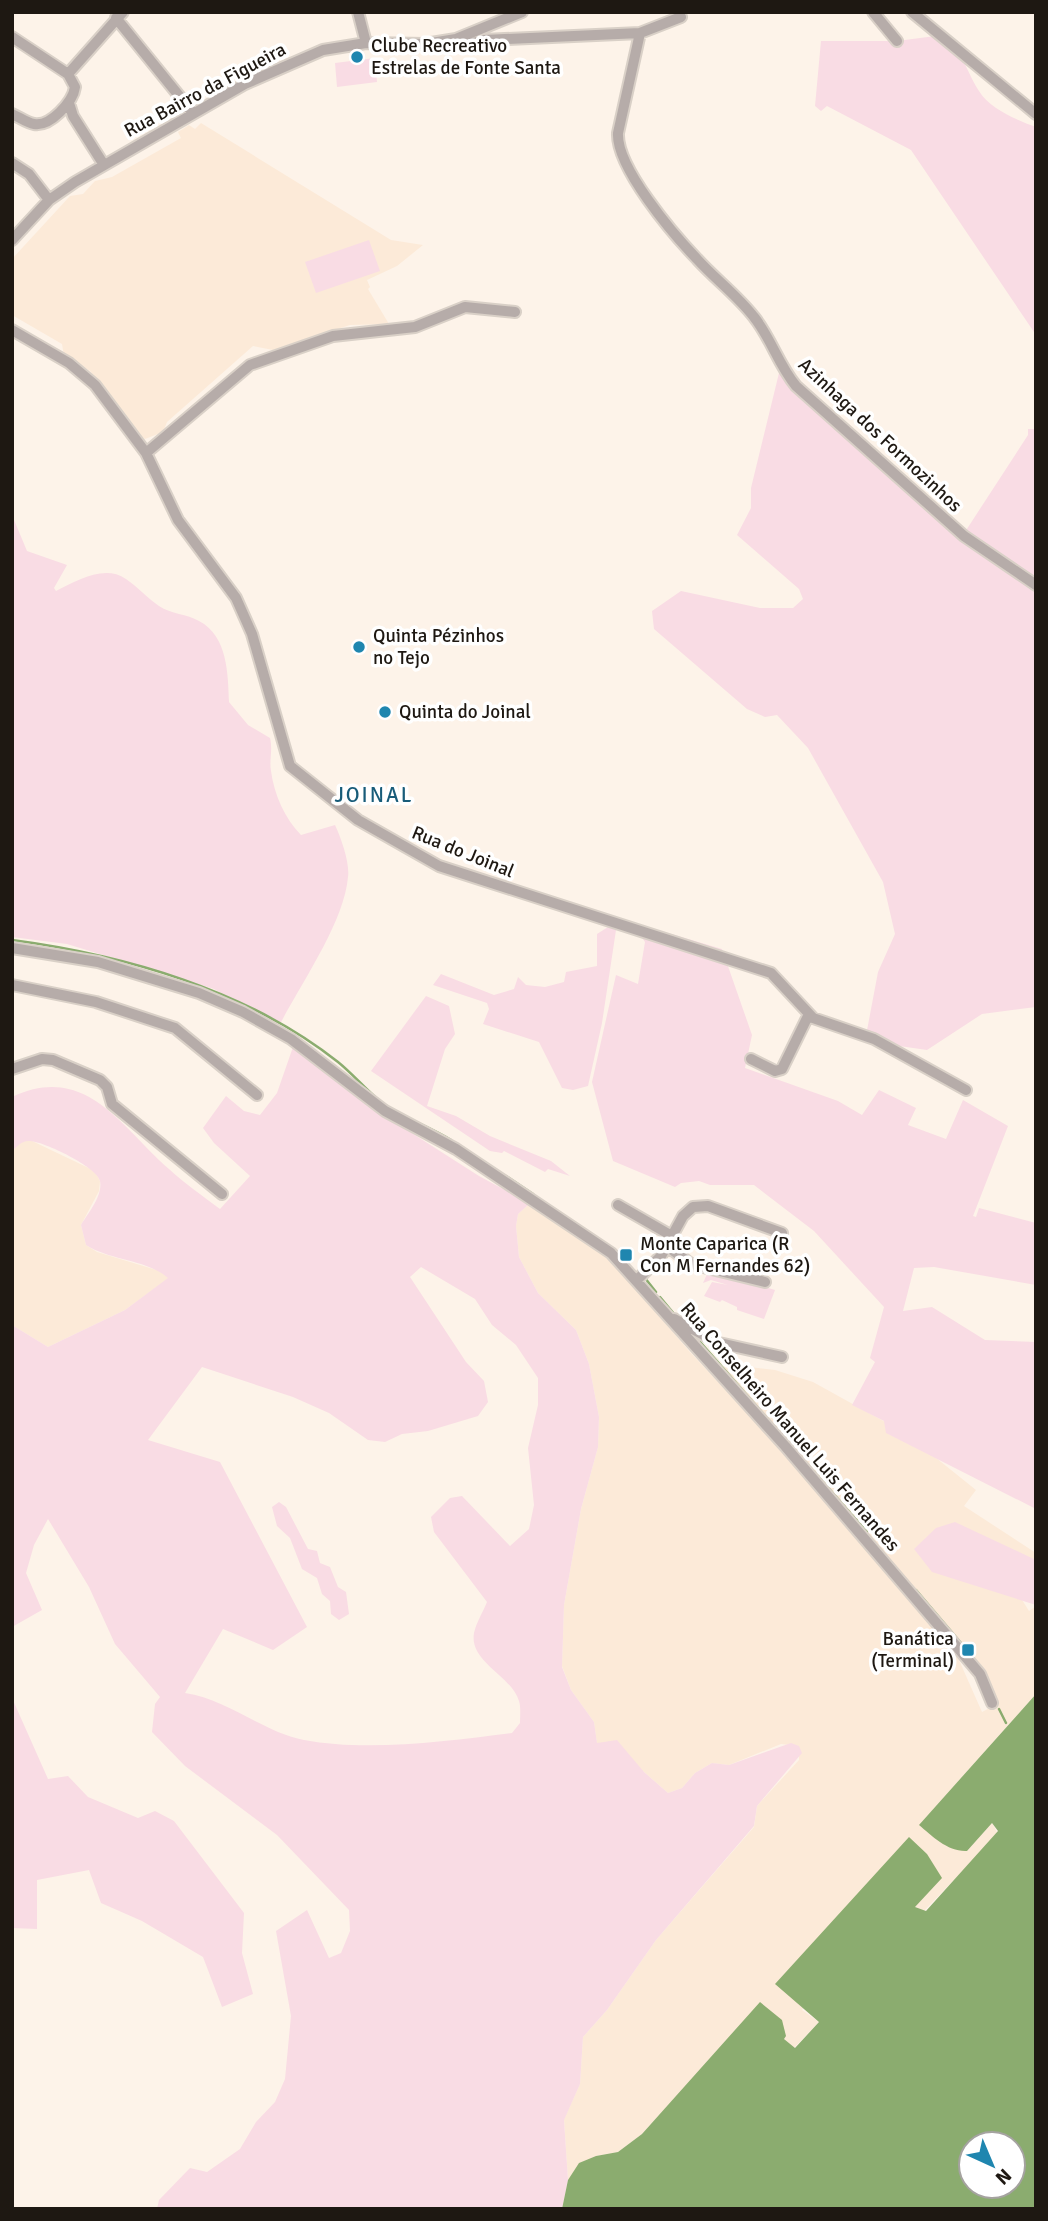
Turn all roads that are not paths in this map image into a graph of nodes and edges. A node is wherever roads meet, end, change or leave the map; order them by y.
1 (358, 12) edge
2 (522, 12) edge
3 (873, 12) edge
4 (912, 12) edge
5 (120, 15) edge
6 (681, 16) dead end
7 (640, 33) junction
8 (12, 37) edge
9 (897, 41) dead end
10 (366, 43) junction
11 (434, 43) junction
12 (68, 74) junction
13 (69, 103) junction
14 (193, 113) junction
15 (12, 114) edge
16 (1036, 114) edge
17 (12, 163) edge
18 (104, 165) junction
19 (49, 200) junction
20 (12, 240) edge
21 (515, 312) dead end
22 (12, 330) edge
23 (146, 453) junction
24 (1036, 585) edge
25 (12, 948) edge
26 (12, 985) edge
27 (809, 1014) junction
28 (751, 1059) dead end
29 (12, 1069) edge
30 (966, 1090) dead end
31 (257, 1095) dead end
32 (222, 1194) dead end
33 (618, 1205) dead end
34 (782, 1233) dead end
35 (670, 1241) junction
36 (638, 1279) junction
37 (765, 1282) dead end
38 (669, 1317) junction
39 (782, 1357) dead end
40 (992, 1703) dead end

1 - 10 street
2 - 11 street, Rua Bairro da Figueira
3 - 9 street
4 - 16 street
5 - 12 street
5 - 14 street
6 - 7 street
7 - 11 street
7 - 24 street, Azinhaga dos Formozinhos
8 - 12 street
10 - 11 street, Rua Bairro da Figueira
10 - 14 street, Rua Bairro da Figueira
12 - 13 street
13 - 15 street
13 - 18 street
14 - 18 street, Rua Bairro da Figueira
17 - 19 street
18 - 19 street, Rua Bairro da Figueira
19 - 20 street, Rua Bairro da Figueira
21 - 23 street
22 - 23 street, Rua do Joinal
23 - 27 street, Rua do Joinal
25 - 36 street, Rua Conselheiro Manuel Luis Fernandes
26 - 31 street
27 - 28 street
27 - 30 street, Rua do Joinal
29 - 32 street
33 - 35 street
34 - 35 street
35 - 36 street
35 - 37 street
36 - 38 street, Rua Conselheiro Manuel Luis Fernandes
38 - 39 street
38 - 40 street, Rua Conselheiro Manuel Luis Fernandes

